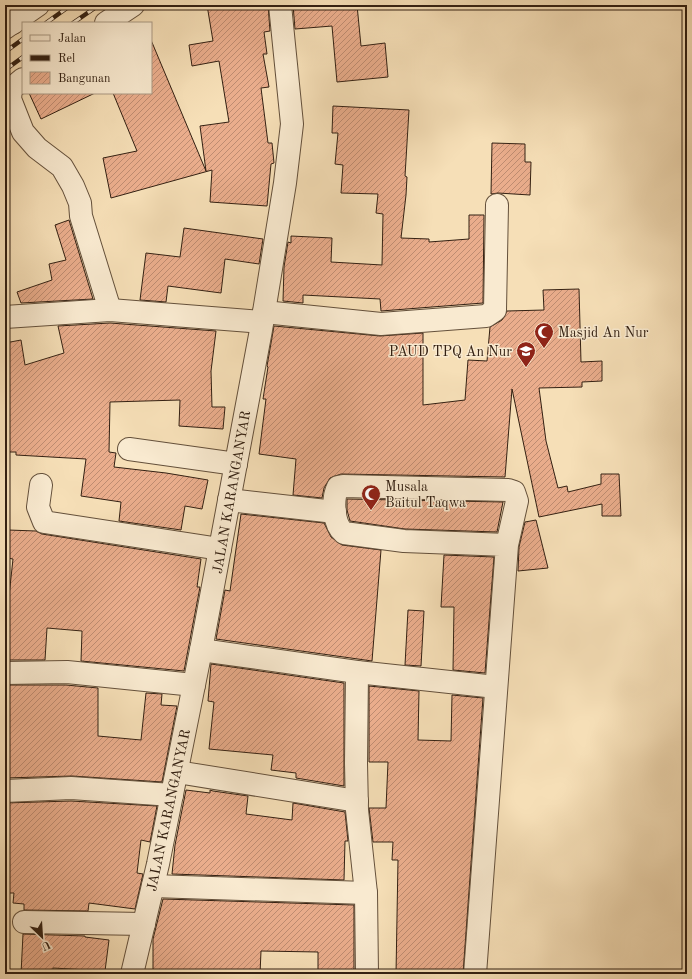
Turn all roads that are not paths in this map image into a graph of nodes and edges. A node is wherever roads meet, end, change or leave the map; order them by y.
1 (38, 5) edge
2 (133, 5) edge
3 (280, 5) edge
4 (8, 19) edge
5 (108, 22) edge
6 (18, 82) edge
7 (497, 205) dead end
8 (110, 310) junction
9 (5, 317) edge
10 (263, 317) junction
11 (128, 449) dead end
12 (236, 464) junction
13 (41, 485) dead end
14 (229, 500) junction
15 (335, 512) junction
16 (507, 545) junction
17 (220, 549) junction
18 (201, 650) junction
19 (357, 672) junction
20 (5, 673) edge
21 (194, 685) junction
22 (496, 687) junction
23 (177, 772) junction
24 (5, 791) edge
25 (172, 795) junction
26 (357, 801) junction
27 (153, 886) junction
28 (366, 893) junction
29 (24, 922) dead end
30 (144, 924) junction
31 (132, 974) edge
32 (367, 974) edge
33 (475, 974) edge

1 - 4 street
2 - 5 street
3 - 10 street, JALAN KARANGANYAR
6 - 8 street
7 - 10 street
8 - 9 street
8 - 10 street
10 - 12 street, JALAN KARANGANYAR
11 - 12 street
12 - 14 street, JALAN KARANGANYAR
13 - 17 street
14 - 15 street
14 - 17 street, JALAN KARANGANYAR
15 - 16 street
15 - 16 street
16 - 22 street
17 - 18 street, JALAN KARANGANYAR
18 - 19 street
18 - 21 street, JALAN KARANGANYAR
19 - 22 street
19 - 26 street
20 - 21 street
21 - 23 street, JALAN KARANGANYAR
22 - 33 street
23 - 25 street, JALAN KARANGANYAR
23 - 26 street
24 - 25 street
25 - 27 street, JALAN KARANGANYAR
26 - 28 street
27 - 28 street
27 - 30 street, JALAN KARANGANYAR
28 - 32 street
29 - 30 street
30 - 31 street, JALAN KARANGANYAR

